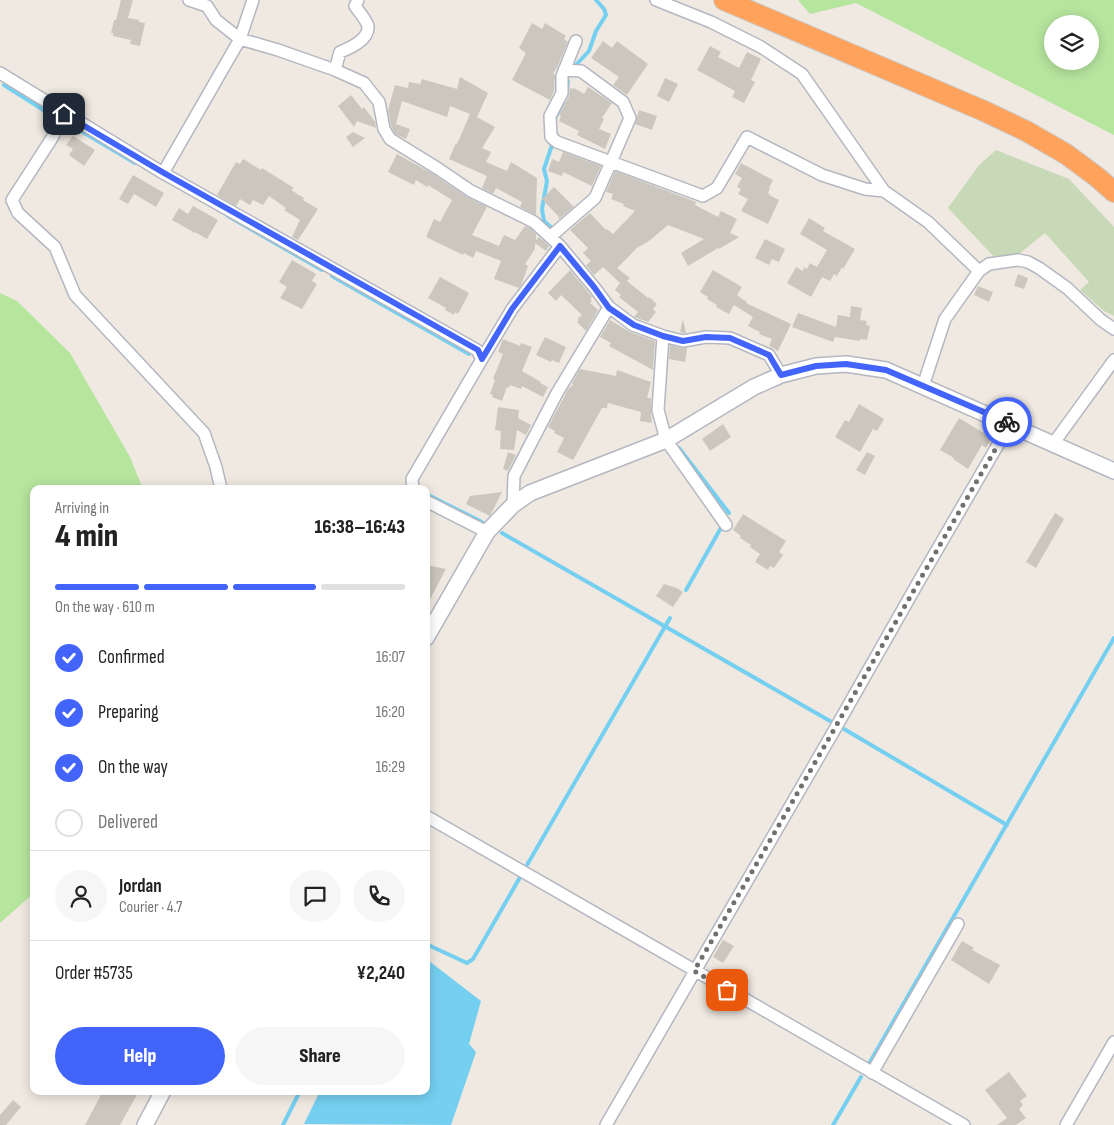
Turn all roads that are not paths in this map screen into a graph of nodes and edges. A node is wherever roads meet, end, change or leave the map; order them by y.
1 (189, 0) edge
2 (253, 0) edge
3 (358, 0) edge
4 (656, 0) edge
5 (724, 0) edge
6 (240, 39) junction
7 (576, 41) dead end
8 (335, 70) junction
9 (564, 70) junction
10 (0, 73) edge
11 (64, 114) junction
12 (611, 162) junction
13 (164, 173) junction
14 (884, 191) junction
15 (1114, 192) edge
16 (550, 236) junction
17 (560, 246) junction
18 (979, 272) junction
19 (609, 308) junction
20 (1114, 329) edge
21 (663, 336) junction
22 (482, 359) junction
23 (1114, 360) edge
24 (781, 375) junction
25 (923, 386) junction
26 (1010, 424) junction
27 (666, 440) junction
28 (1053, 444) junction
29 (1114, 471) edge
30 (220, 485) edge
31 (413, 485) edge
32 (430, 503) edge
33 (513, 505) junction
34 (726, 525) dead end
35 (488, 532) junction
36 (430, 631) edge
37 (430, 818) edge
38 (958, 924) dead end
39 (694, 971) junction
40 (1114, 1042) edge
41 (872, 1073) junction
42 (162, 1095) edge
43 (145, 1125) edge
44 (606, 1125) edge
45 (964, 1125) edge
46 (1066, 1125) edge

1 - 6 street
2 - 6 street
3 - 8 street
4 - 14 street
5 - 15 highway
6 - 8 street
6 - 13 street
7 - 9 street
8 - 16 street
9 - 12 street
9 - 12 street
10 - 11 street
11 - 13 street
11 - 30 street
12 - 14 street
12 - 16 street
13 - 22 street
14 - 18 street
16 - 17 street
17 - 19 street
17 - 22 street
18 - 20 street
18 - 25 street
19 - 21 street
19 - 33 street
21 - 24 street
21 - 27 street
22 - 31 street
23 - 28 street
24 - 25 street
24 - 27 street
25 - 26 street
26 - 28 street
26 - 39 street
27 - 33 street
27 - 34 street
28 - 29 street
32 - 35 street
33 - 35 street
35 - 36 street
37 - 39 street
38 - 41 street
39 - 41 street
39 - 44 street
40 - 46 street
41 - 45 street
42 - 43 street

